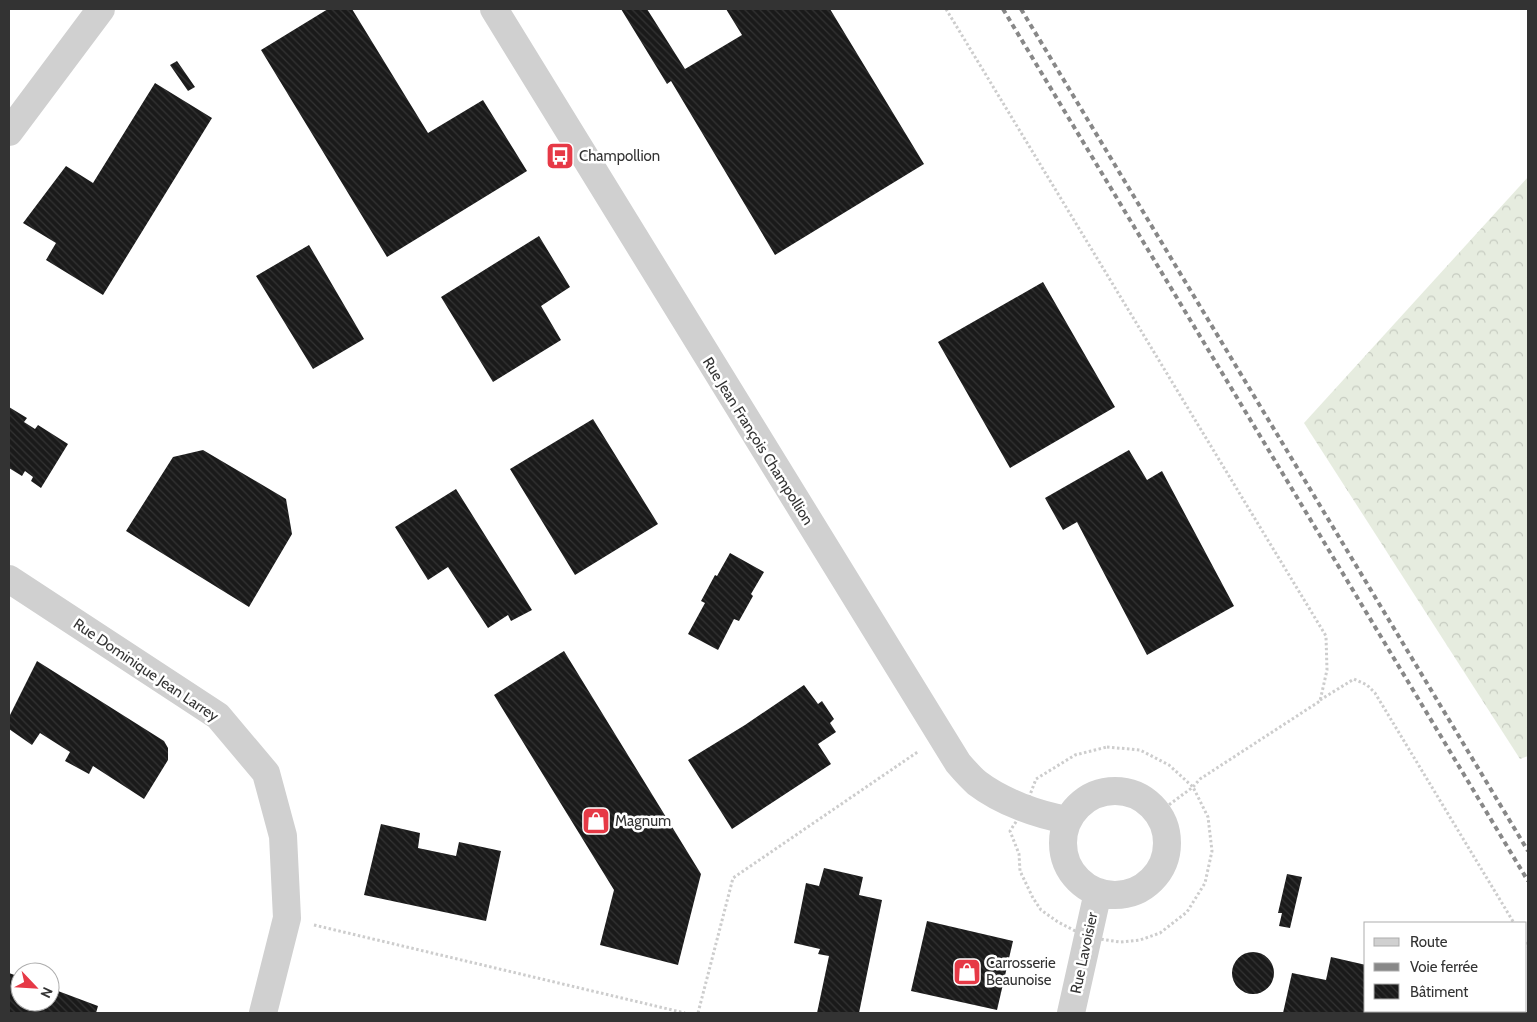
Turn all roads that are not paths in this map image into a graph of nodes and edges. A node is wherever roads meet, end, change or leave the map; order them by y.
1 (101, 9) edge
2 (494, 9) edge
3 (9, 132) edge
4 (9, 579) edge
5 (1068, 820) junction
6 (1098, 892) junction
7 (263, 1013) edge
8 (1071, 1013) edge

1 - 3 street
2 - 5 street, Rue Jean François Champollion
4 - 7 street, Rue Dominique Jean Larrey
5 - 6 street
5 - 6 street
6 - 8 street, Rue Lavoisier

